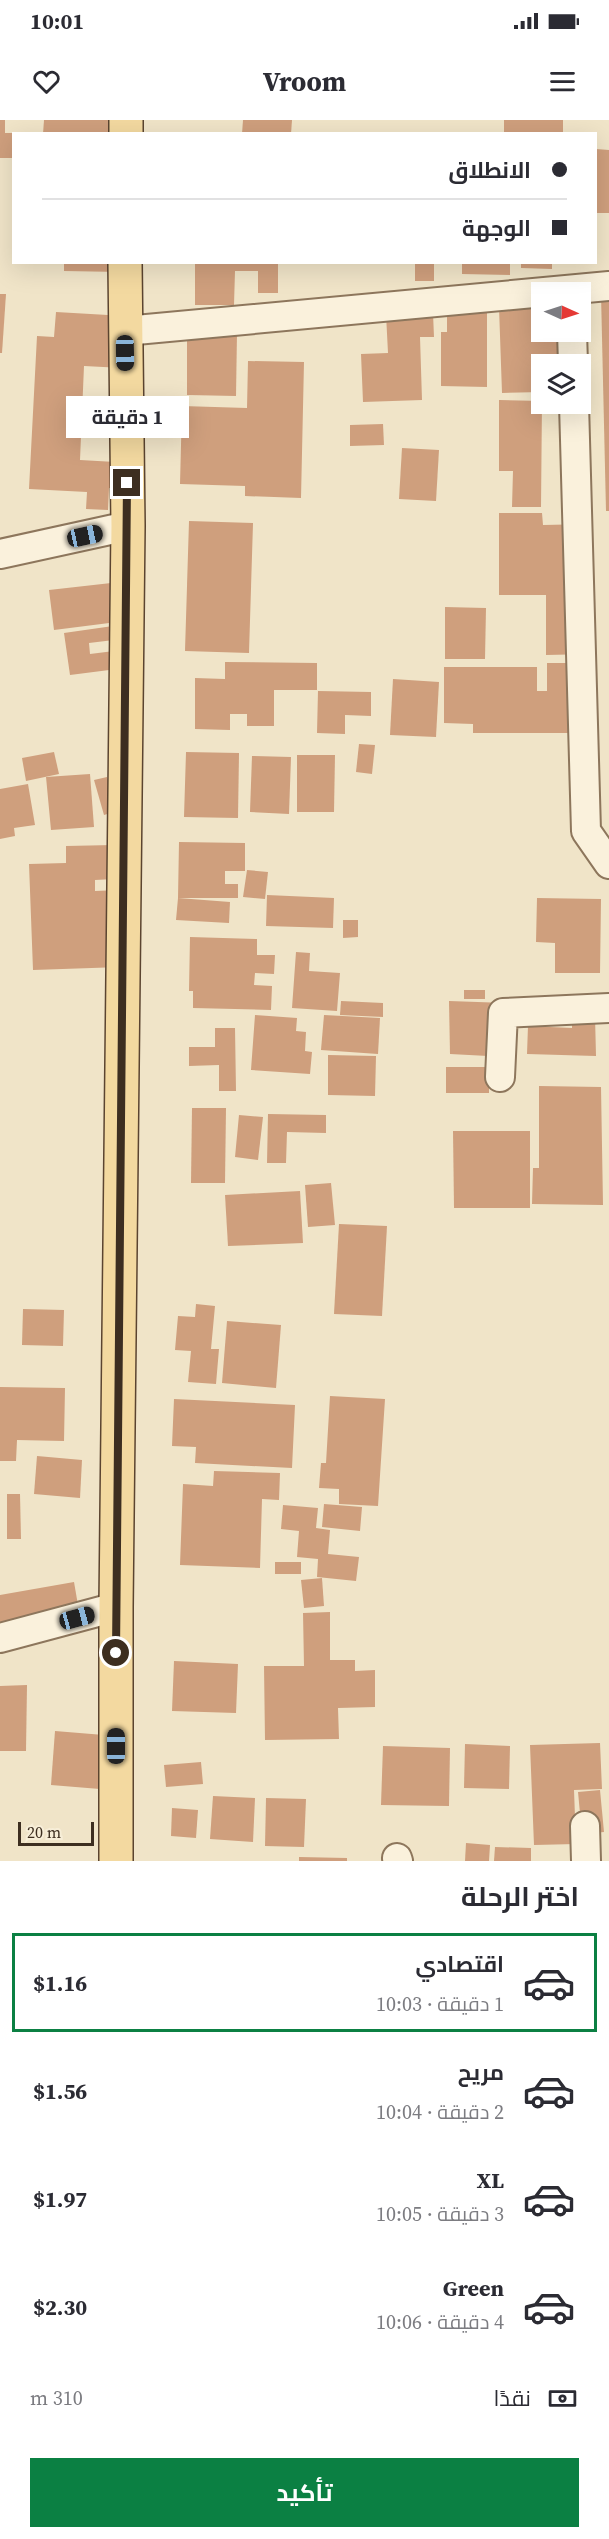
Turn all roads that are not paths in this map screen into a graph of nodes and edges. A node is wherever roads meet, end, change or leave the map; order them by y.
1 (125, 264) edge
2 (609, 286) edge
3 (591, 288) edge
4 (531, 295) edge
5 (125, 331) junction
6 (574, 414) edge
7 (128, 526) junction
8 (0, 554) edge
9 (609, 864) edge
10 (609, 1008) edge
11 (500, 1077) dead end
12 (116, 1607) junction
13 (0, 1638) edge
14 (585, 1826) dead end
15 (116, 1861) edge
16 (586, 1861) edge

1 - 5 main road
2 - 3 street
4 - 5 street
5 - 7 main road
6 - 9 street
7 - 8 street
7 - 12 main road
10 - 11 street
12 - 13 street
12 - 15 main road
14 - 16 street

